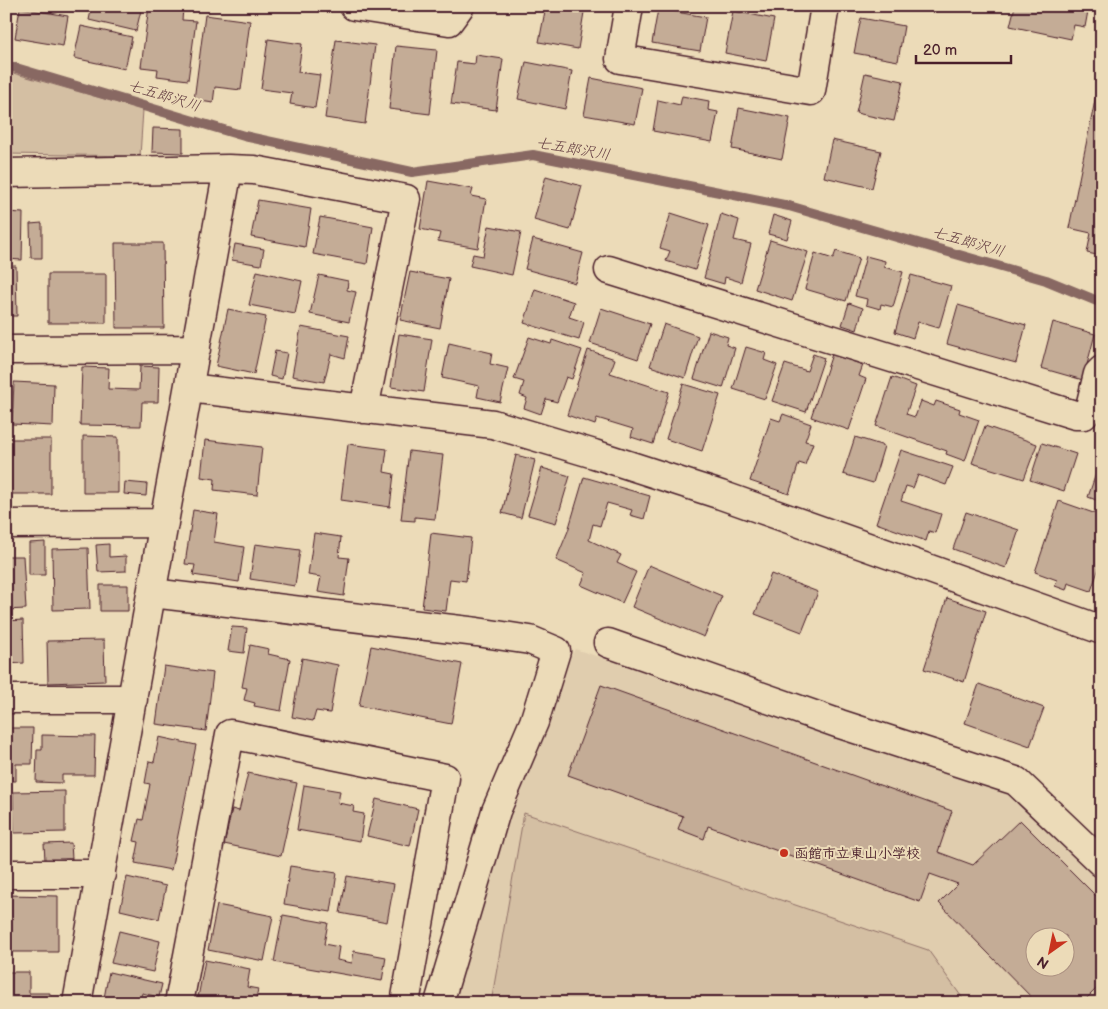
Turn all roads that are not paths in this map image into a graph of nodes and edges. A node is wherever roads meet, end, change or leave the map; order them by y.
1 (354, 6) edge
2 (460, 6) edge
3 (629, 6) edge
4 (825, 6) edge
5 (228, 169) junction
6 (6, 173) edge
7 (609, 270) dead end
8 (196, 349) junction
9 (6, 350) edge
10 (1102, 370) edge
11 (189, 388) junction
12 (364, 409) junction
13 (164, 523) junction
14 (6, 524) edge
15 (152, 593) junction
16 (1102, 630) edge
17 (608, 643) dead end
18 (6, 699) edge
19 (133, 699) junction
20 (1102, 863) edge
21 (6, 874) edge
22 (100, 874) junction
23 (77, 1003) edge
24 (179, 1003) edge
25 (405, 1003) edge
26 (439, 1003) edge

1 - 2 street
3 - 4 street
5 - 6 street
5 - 8 street
5 - 12 street
7 - 10 street
8 - 9 street
8 - 11 street
11 - 12 street
11 - 13 street
12 - 16 street
13 - 14 street
13 - 15 street
15 - 19 street
15 - 26 street
17 - 20 street
18 - 19 street
19 - 22 street
21 - 22 street
22 - 23 street
24 - 25 street

